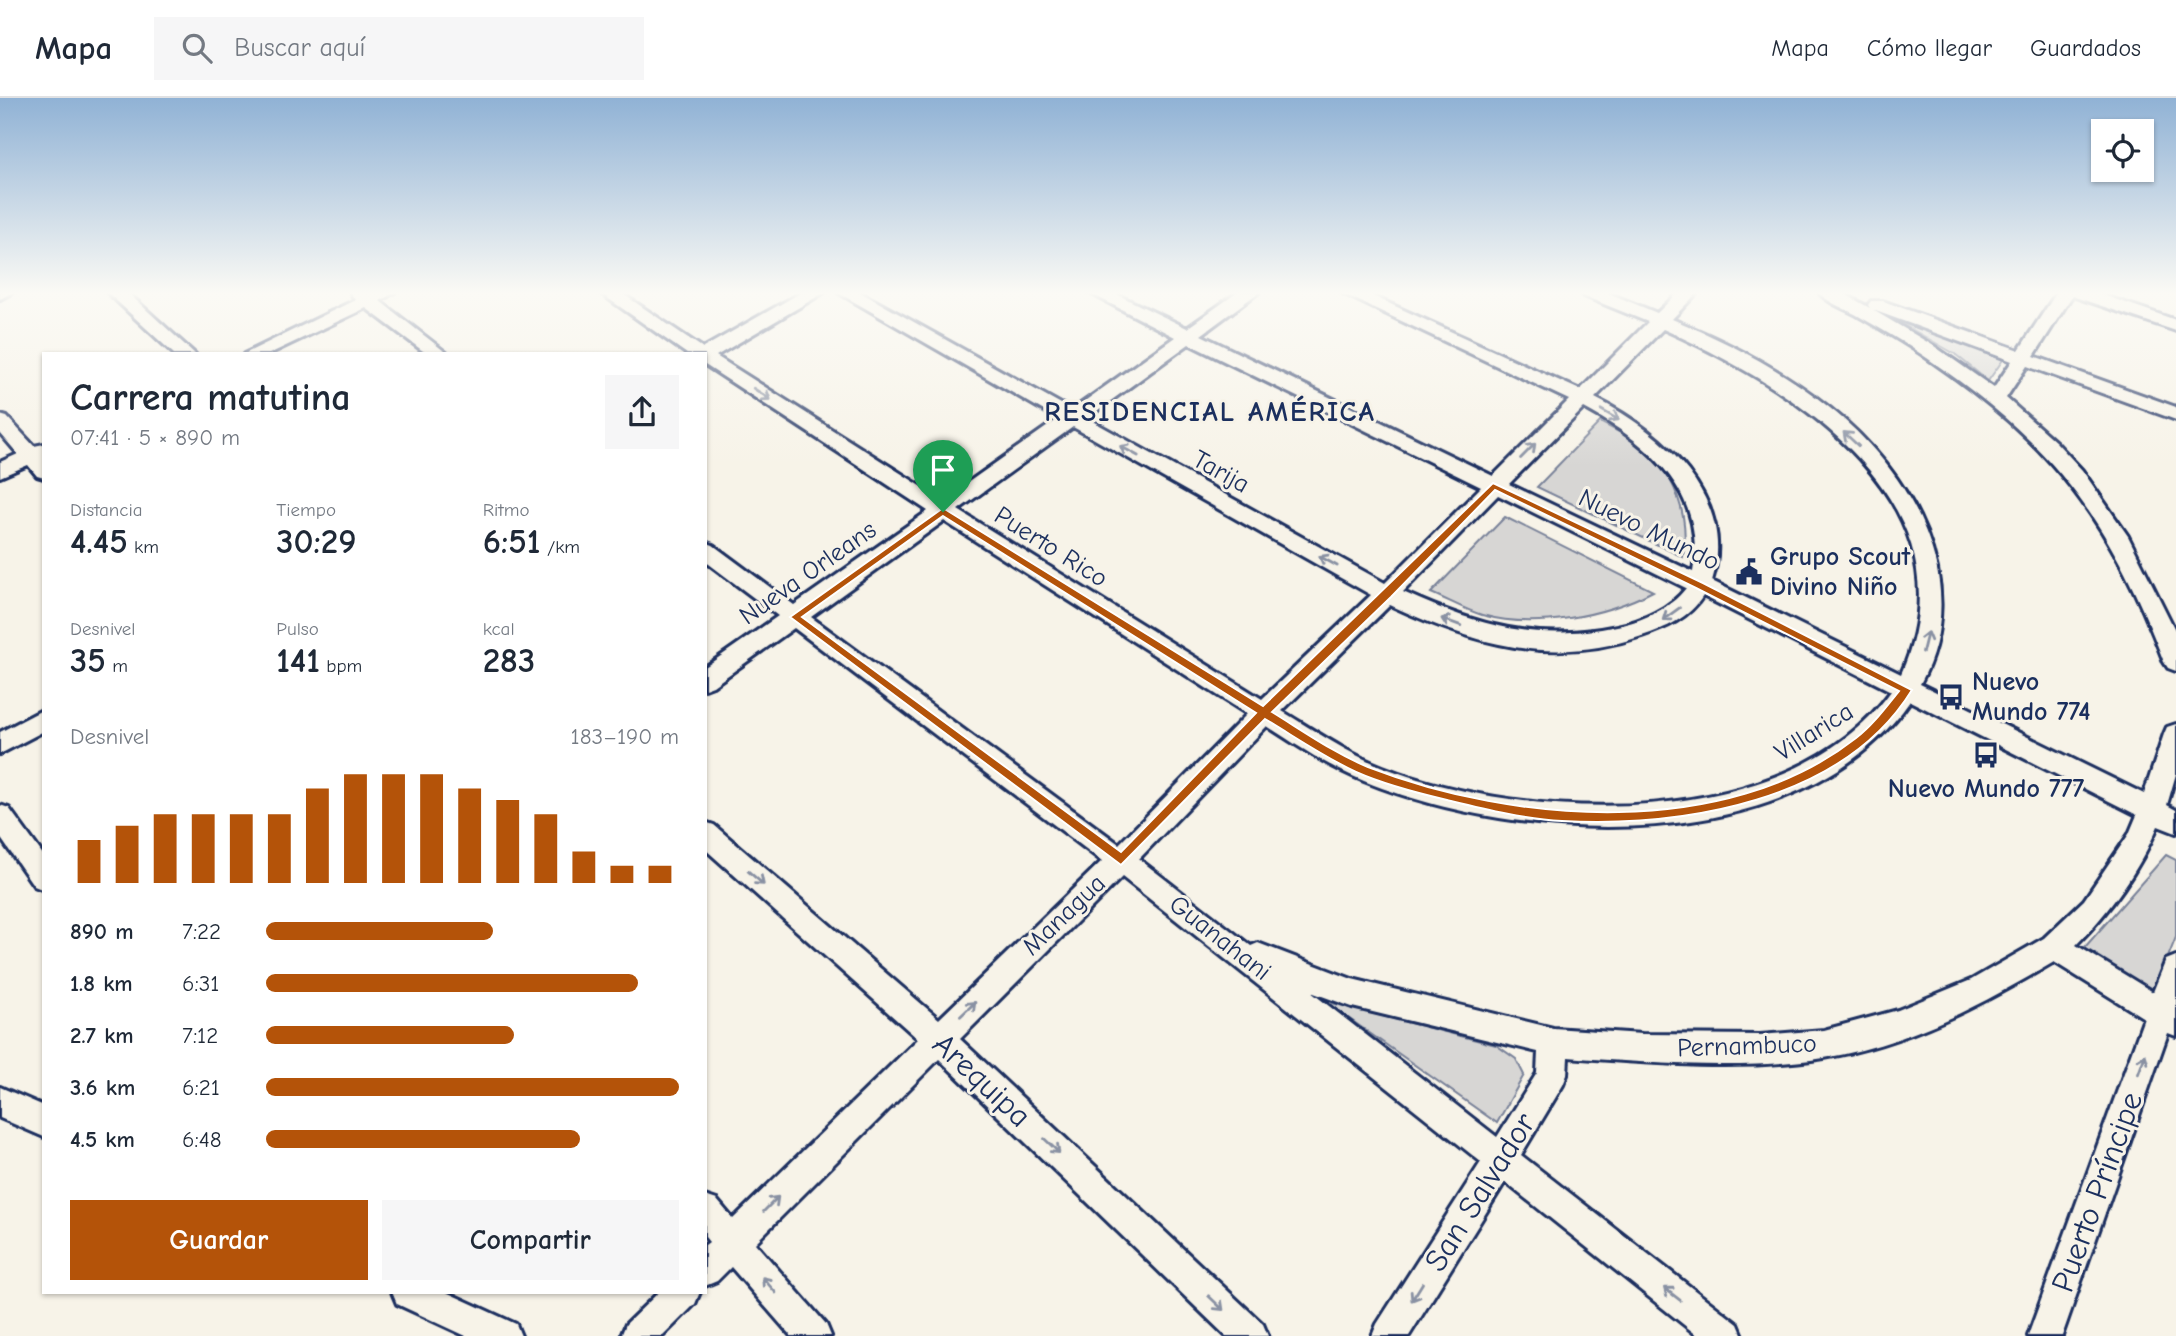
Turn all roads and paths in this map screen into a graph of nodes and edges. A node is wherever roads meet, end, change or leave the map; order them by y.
1 (949, 350) edge
2 (1171, 350) edge
3 (1215, 350) edge
4 (1475, 350) edge
5 (1631, 350) edge
6 (1724, 350) edge
7 (1927, 350) edge
8 (2000, 350) edge
9 (2027, 350) edge
10 (707, 357) edge
11 (2022, 358) junction
12 (1582, 399) junction
13 (1995, 400) junction
14 (2176, 414) edge
15 (1073, 419) junction
16 (0, 421) edge
17 (39, 459) edge
18 (0, 470) edge
19 (1493, 486) junction
20 (943, 512) junction
21 (707, 551) edge
22 (1700, 585) junction
23 (1387, 594) junction
24 (795, 617) junction
25 (2176, 662) edge
26 (707, 679) edge
27 (1907, 690) junction
28 (1264, 713) junction
29 (42, 720) edge
30 (2176, 734) edge
31 (0, 744) edge
32 (0, 816) edge
33 (2164, 816) edge
34 (707, 835) edge
35 (1121, 860) junction
36 (42, 875) edge
37 (1226, 942) junction
38 (2054, 947) junction
39 (2176, 969) edge
40 (2168, 1017) edge
41 (938, 1038) junction
42 (1553, 1042) junction
43 (0, 1102) edge
44 (42, 1121) edge
45 (1500, 1161) junction
46 (707, 1214) edge
47 (732, 1242) junction
48 (707, 1267) edge
49 (413, 1294) edge
50 (681, 1294) edge
51 (504, 1336) edge
52 (638, 1336) edge
53 (814, 1336) edge
54 (1251, 1336) edge
55 (1389, 1336) edge
56 (1726, 1336) edge
57 (2045, 1336) edge

1 - 15 street, Tarija
2 - 15 street, Nueva Orleans
3 - 19 street, Nuevo Mundo
4 - 12 street
5 - 12 street, Managua
27 -> 6 street, Villarica
7 - 13 street
8 - 11 street
9 - 11 street
10 -> 20 street, Puerto Rico
11 - 13 street
11 - 14 street
19 -> 12 street, Managua
12 -> 22 street
13 - 25 street
15 - 20 street, Nueva Orleans
23 -> 15 street, Tarija
16 - 17 street
17 - 18 street
19 - 22 street, Nuevo Mundo
19 - 23 street, Managua
20 - 24 street, Nueva Orleans
20 - 28 street, Puerto Rico
21 - 24 street, Guanahani
22 -> 23 street, Tarija
22 - 27 street, Nuevo Mundo
23 - 28 street, Managua
24 - 26 street, Nueva Orleans
24 - 35 street, Guanahani
27 - 28 street, Villarica
27 - 33 street, Nuevo Mundo
28 - 35 street, Managua
29 - 31 street
30 - 33 street, Pernambuco
32 - 36 street
33 - 38 street, Pernambuco
34 -> 41 street, Arequipa
35 - 37 street, Guanahani
41 -> 35 street, Managua
37 - 42 street, Pernambuco
37 - 45 street, Guanahani
38 - 40 street
38 - 42 street, Pernambuco
39 - 40 street, Puerto Príncipe
57 -> 40 street, Puerto Príncipe
47 -> 41 street, Managua
41 -> 54 street, Arequipa
42 - 45 street, San Salvador
43 - 44 street
45 -> 55 street, San Salvador
56 -> 45 street, Guanahani
46 - 47 street
47 - 48 street, Managua
53 -> 47 street
49 - 51 street
50 - 52 street

